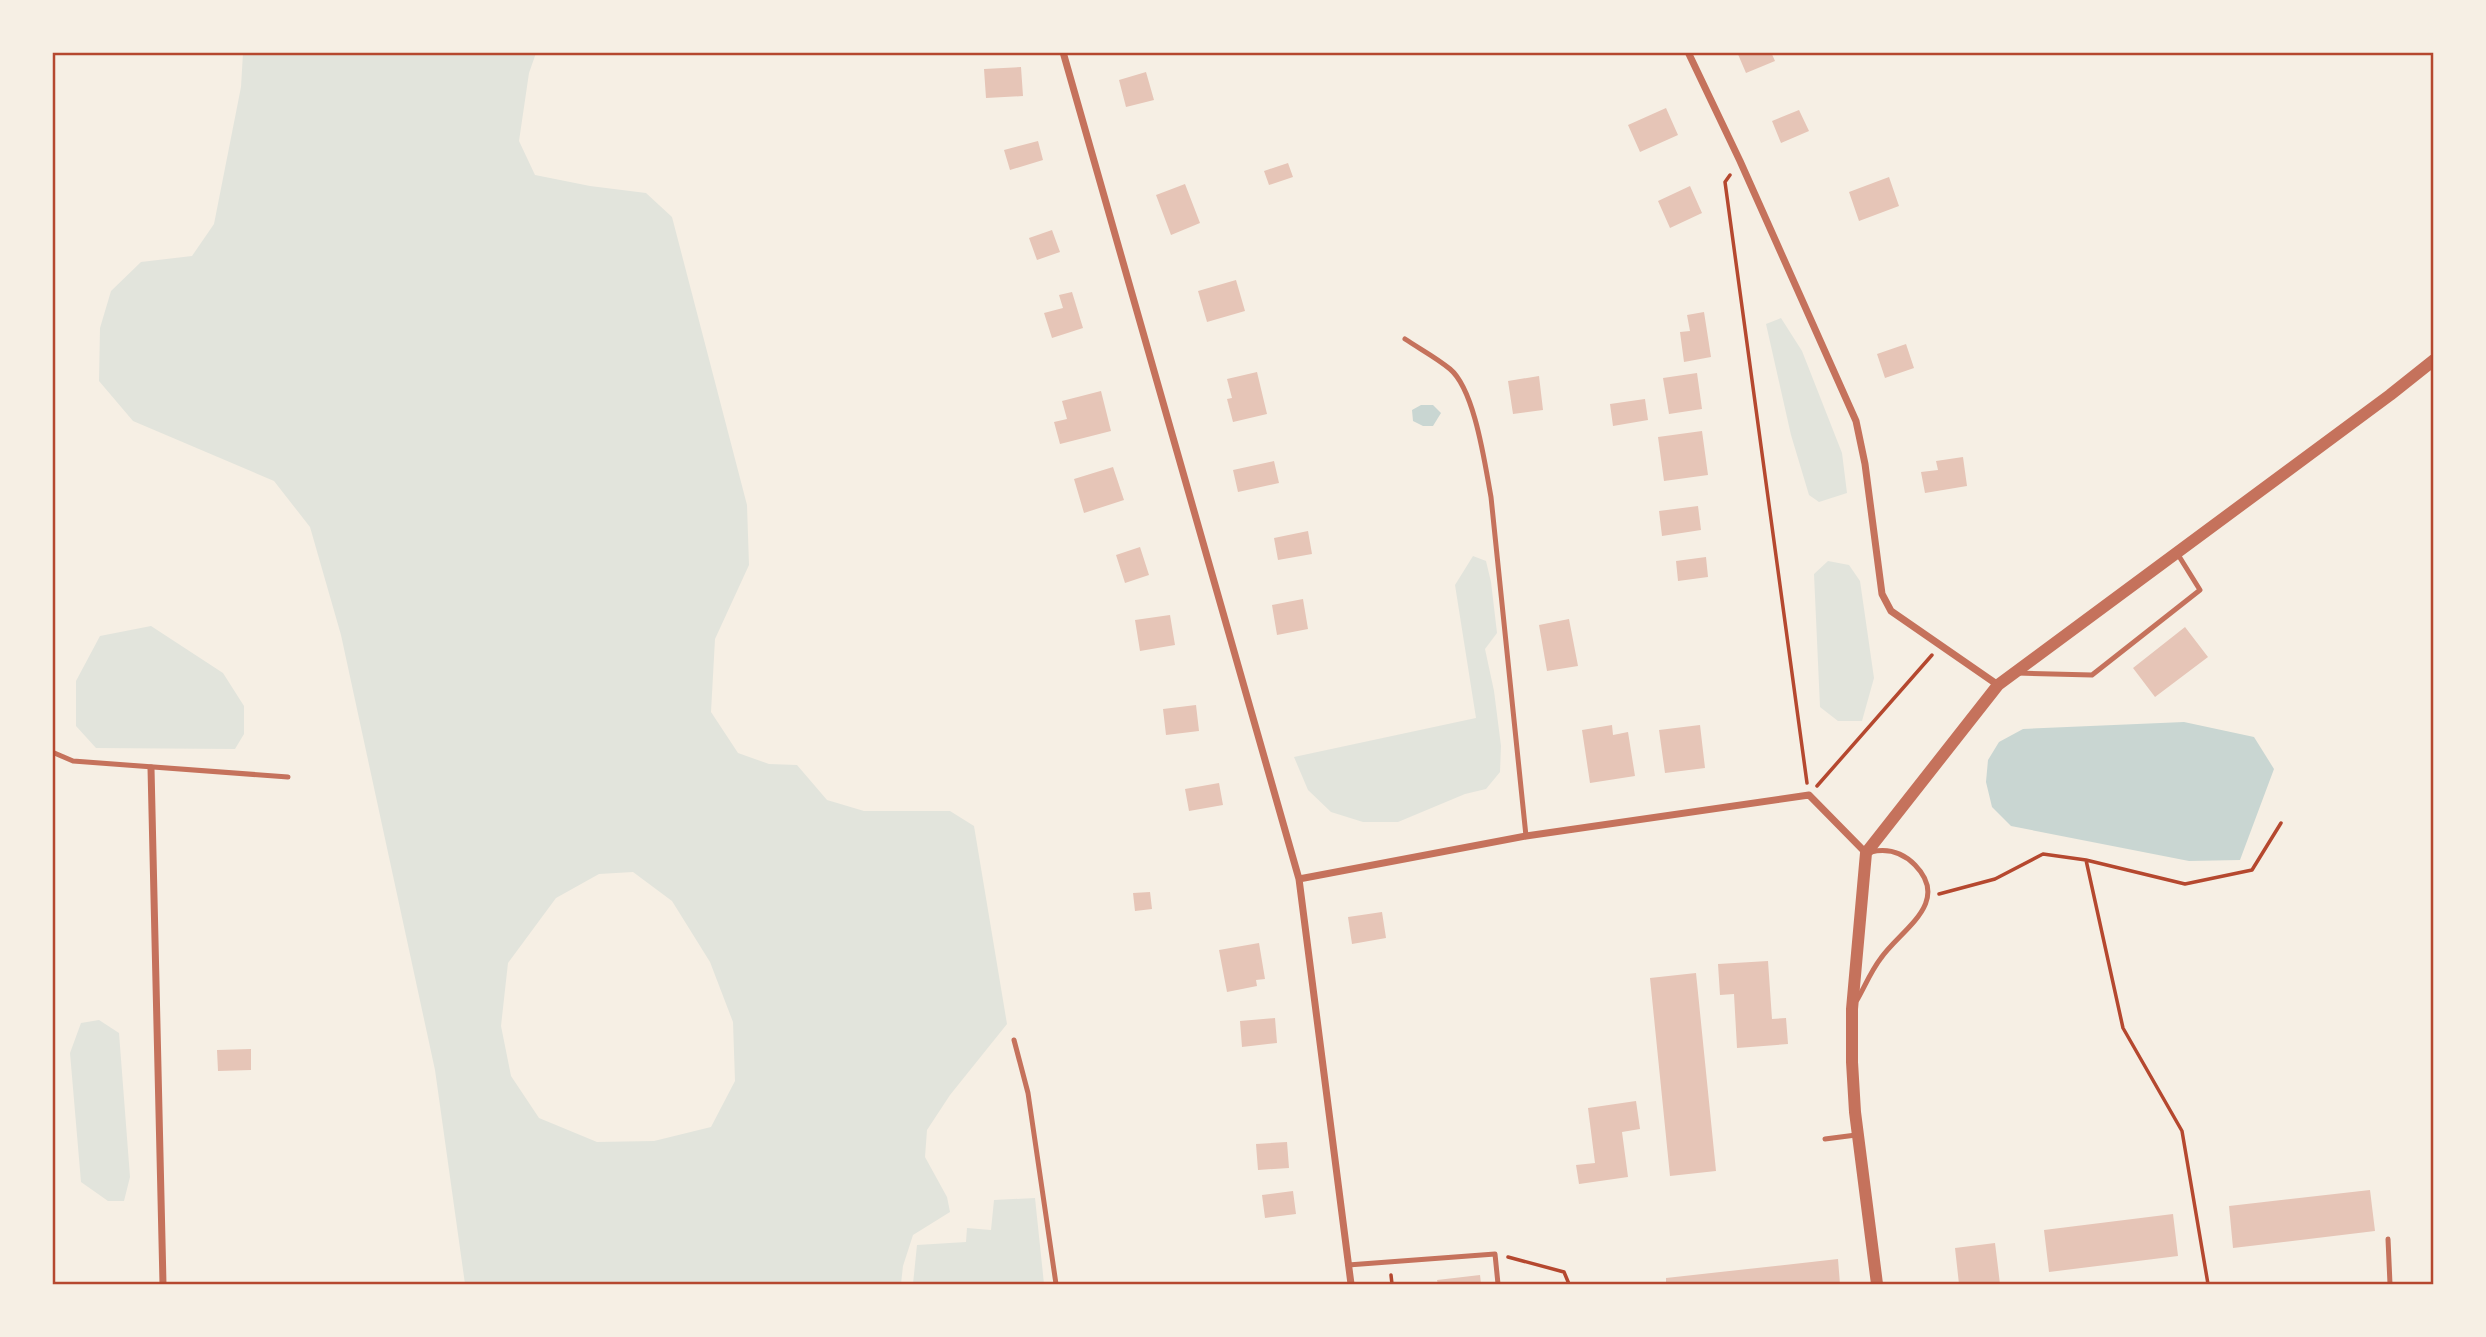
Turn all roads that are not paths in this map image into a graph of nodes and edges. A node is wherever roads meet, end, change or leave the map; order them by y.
1 (1063, 52) edge
2 (1688, 52) edge
3 (1405, 339) dead end
4 (2434, 360) edge
5 (2177, 552) junction
6 (2014, 673) junction
7 (1998, 685) junction
8 (52, 752) edge
9 (150, 768) junction
10 (288, 777) dead end
11 (1526, 836) junction
12 (1866, 853) junction
13 (1299, 879) junction
14 (1852, 1009) junction
15 (1014, 1040) dead end
16 (1858, 1135) junction
17 (1825, 1139) dead end
18 (2389, 1239) dead end
19 (1348, 1265) junction
20 (163, 1284) edge
21 (1056, 1284) edge
22 (1351, 1284) edge
23 (1499, 1284) edge
24 (1877, 1284) edge
25 (2390, 1284) edge

1 - 13 street
2 - 7 street
3 - 11 lane
4 - 5 street
5 - 6 street
5 - 6 lane
6 - 7 street
7 - 12 street
8 - 9 lane
9 - 10 lane
9 - 20 street
11 - 12 street
11 - 13 street
12 - 14 street
12 - 14 lane
13 - 19 street
14 - 16 street
15 - 21 lane
16 - 17 lane
16 - 24 street
18 - 25 lane
19 - 22 street
19 - 23 lane

